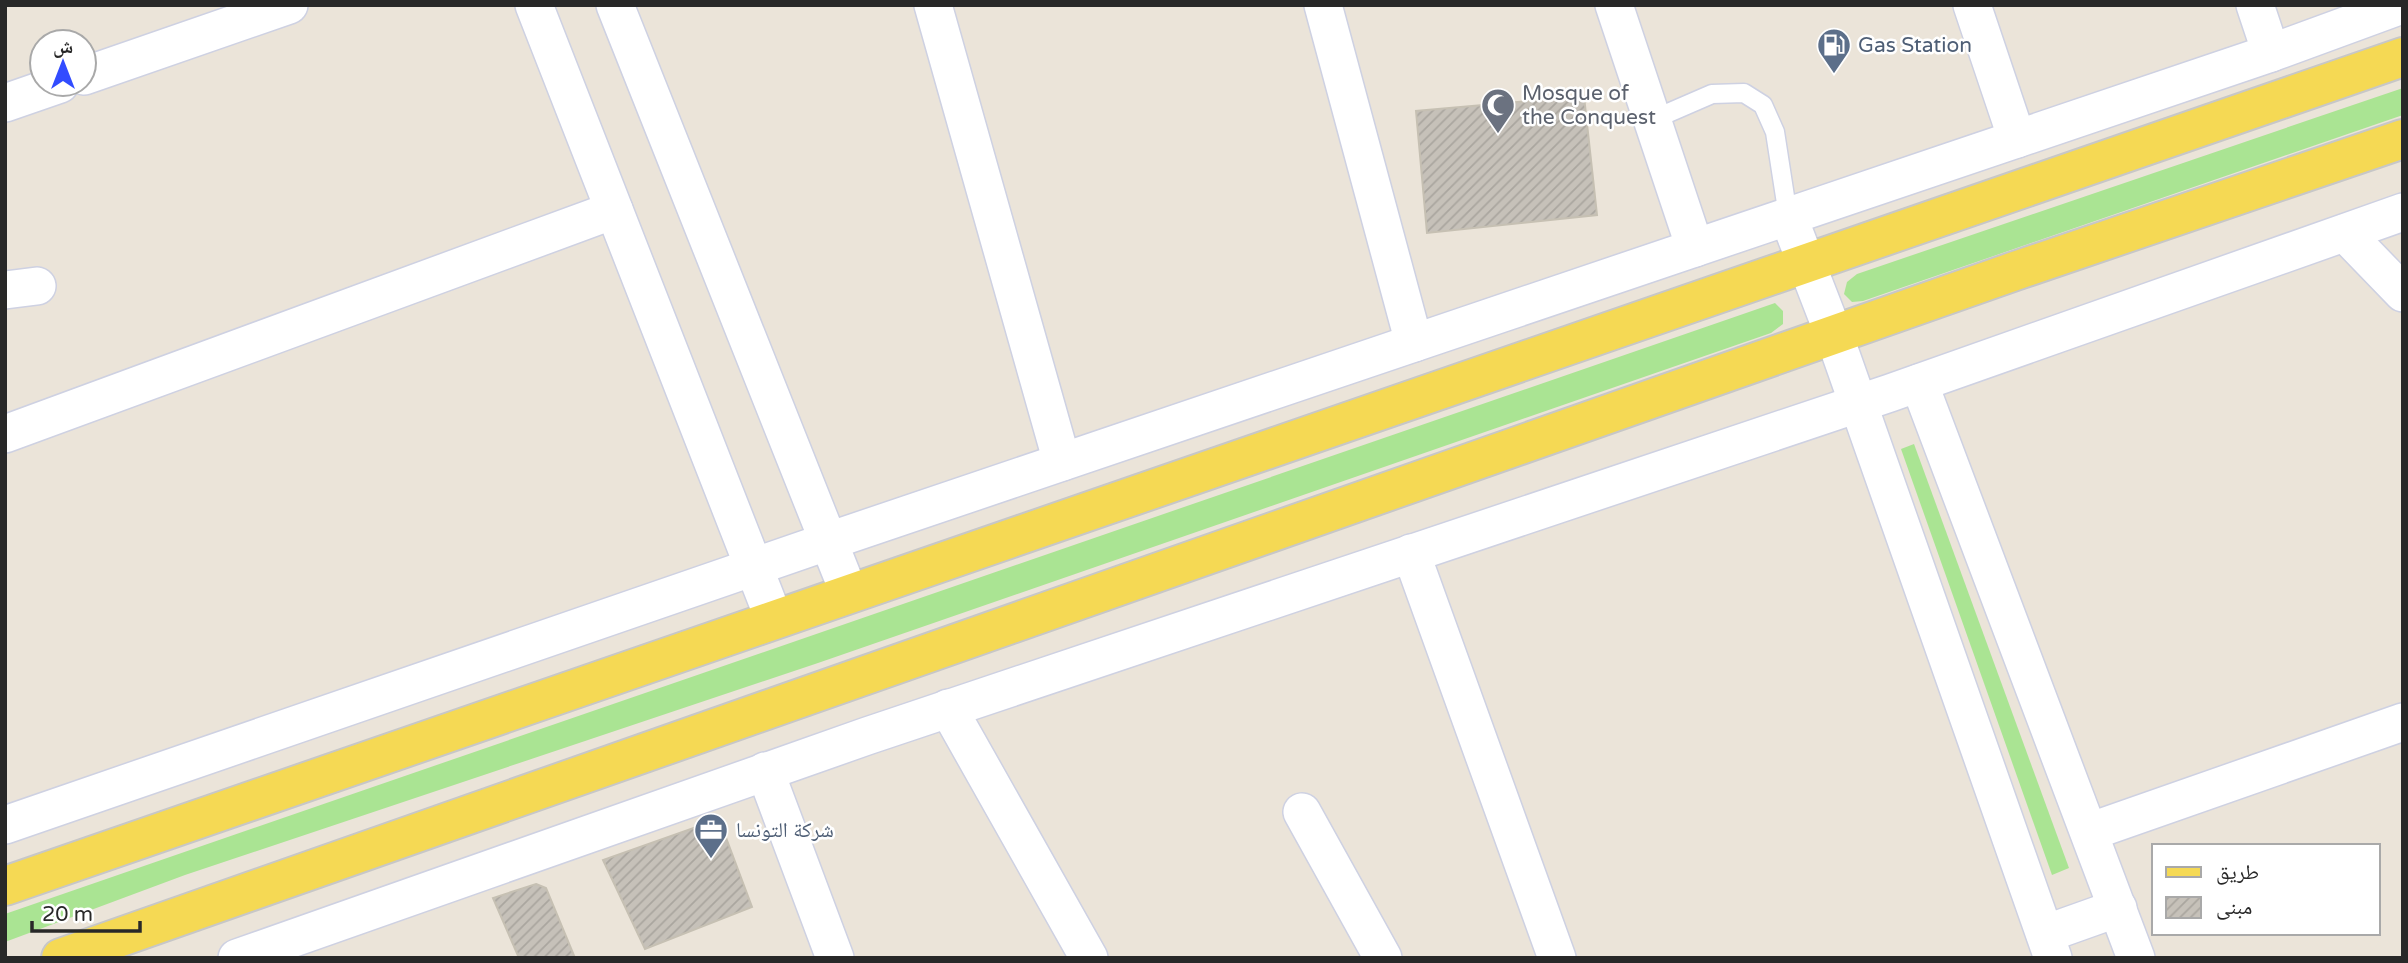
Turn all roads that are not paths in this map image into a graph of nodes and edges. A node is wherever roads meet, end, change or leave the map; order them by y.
1 (289, 5) edge
2 (534, 5) edge
3 (615, 5) edge
4 (933, 5) edge
5 (1323, 5) edge
6 (1614, 5) edge
7 (1972, 5) edge
8 (2255, 5) edge
9 (2402, 5) edge
10 (2271, 53) junction
11 (2403, 57) edge
12 (98, 71) edge
13 (28, 95) edge
14 (5, 103) edge
15 (1652, 120) junction
16 (2017, 139) junction
17 (2403, 139) edge
18 (614, 210) junction
19 (2403, 212) edge
20 (1788, 216) junction
21 (2345, 233) junction
22 (1695, 248) junction
23 (1805, 262) junction
24 (2403, 293) edge
25 (1834, 334) junction
26 (1414, 343) junction
27 (1919, 383) junction
28 (1858, 404) junction
29 (5, 434) edge
30 (1062, 462) junction
31 (829, 541) junction
32 (1411, 553) junction
33 (754, 567) junction
34 (849, 593) junction
35 (774, 619) junction
36 (948, 708) junction
37 (2403, 722) edge
38 (765, 771) junction
39 (1302, 812) dead end
40 (5, 825) edge
41 (2089, 832) junction
42 (5, 886) edge
43 (2118, 908) junction
44 (2049, 946) edge
45 (61, 958) edge
46 (237, 958) edge
47 (835, 958) edge
48 (1089, 958) edge
49 (1383, 958) edge
50 (1557, 958) edge
51 (2136, 958) edge

1 - 12 street
2 - 18 street
3 - 31 street
4 - 30 street
5 - 26 street
6 - 15 street
7 - 16 street
8 - 10 street
9 - 10 street
10 - 16 street
11 - 23 main road
13 - 14 street
15 - 20 lane
15 - 22 street
16 - 20 street
17 - 25 main road
18 - 29 street
18 - 33 street
19 - 21 street
20 - 22 street
20 - 23 street
21 - 24 street
21 - 27 street
22 - 26 street
23 - 25 street
23 - 34 main road
25 - 28 street
25 - 45 main road
26 - 30 street
27 - 28 street
27 - 41 street
28 - 32 street
28 - 44 street
30 - 31 street
31 - 33 street
31 - 34 street
32 - 36 street
32 - 50 street
33 - 35 street
33 - 40 street
34 - 35 main road
35 - 42 main road
36 - 38 street
36 - 48 street
37 - 41 street
38 - 46 street
38 - 47 street
39 - 49 street
41 - 43 street
43 - 44 street
43 - 51 street

